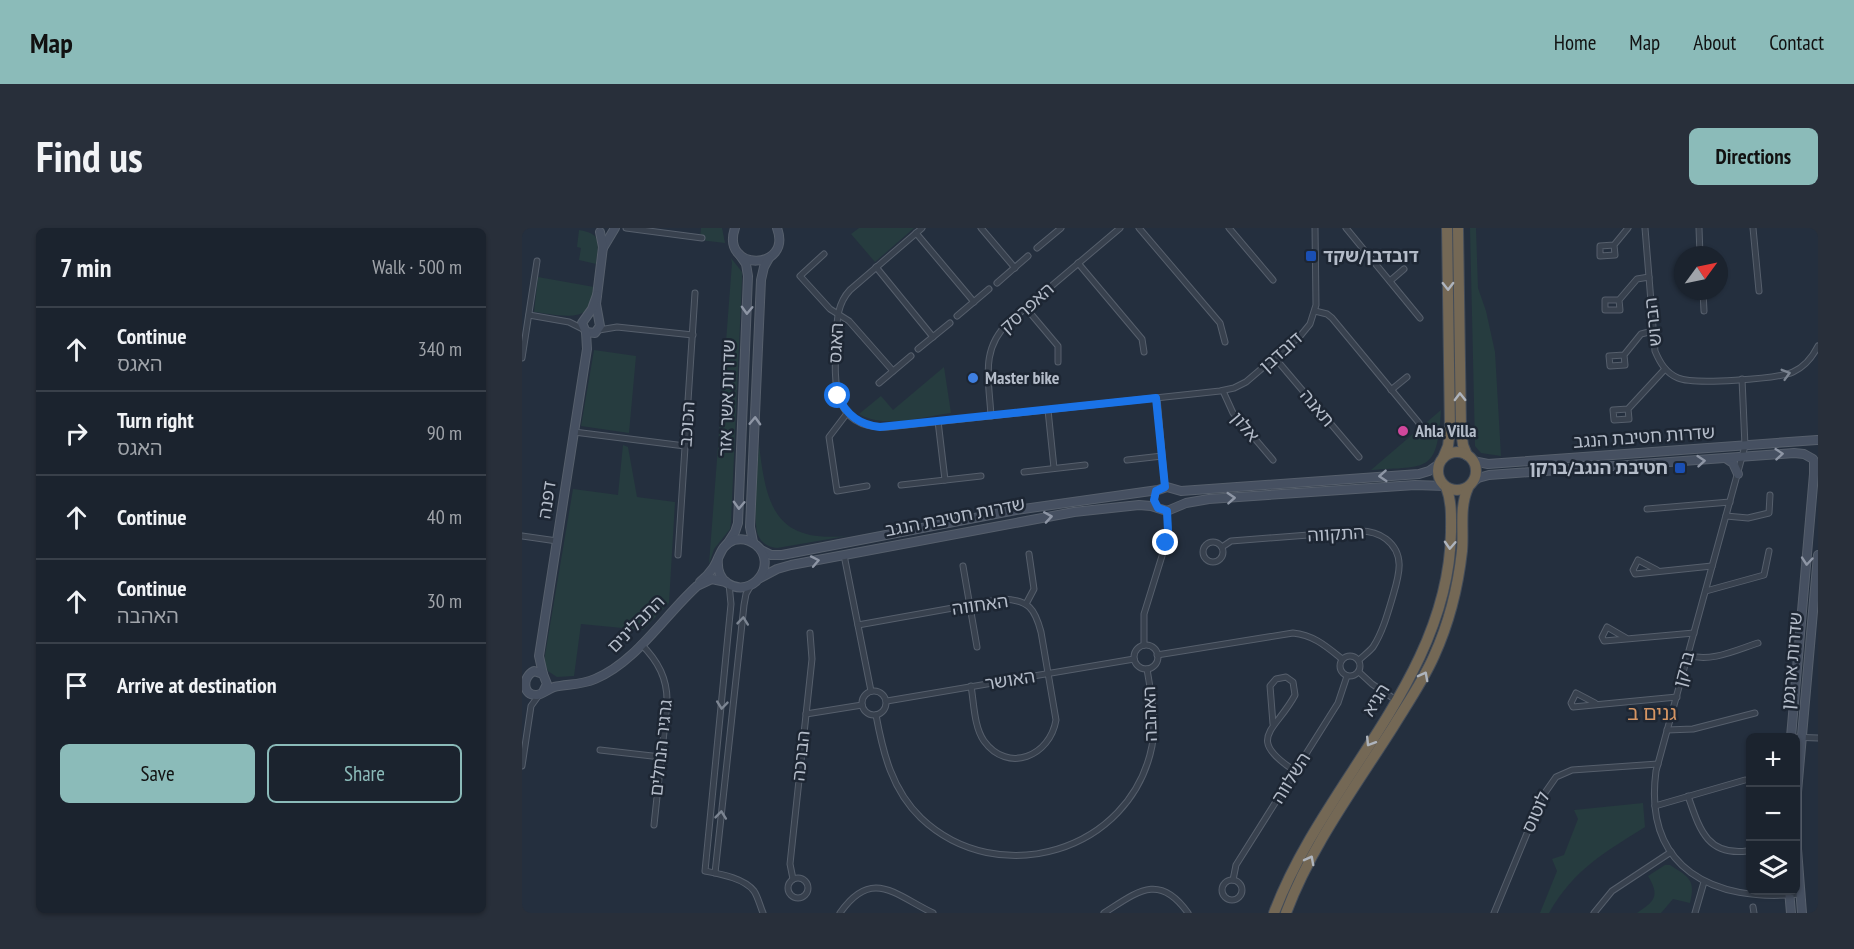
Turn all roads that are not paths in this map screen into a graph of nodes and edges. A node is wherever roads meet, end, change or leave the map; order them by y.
1 (627, 228) edge
2 (777, 228) edge
3 (784, 228) edge
4 (922, 228) edge
5 (981, 228) edge
6 (1049, 228) edge
7 (1061, 228) edge
8 (1120, 228) edge
9 (1138, 228) edge
10 (1229, 228) edge
11 (1315, 228) edge
12 (1346, 228) edge
13 (1447, 228) edge
14 (1458, 228) edge
15 (1628, 228) edge
16 (1645, 228) edge
17 (1698, 228) edge
18 (1753, 228) edge
19 (598, 230) edge
20 (733, 230) edge
21 (613, 231) edge
22 (916, 233) junction
23 (1054, 234) junction
24 (702, 238) dead end
25 (780, 239) junction
26 (1614, 245) dead end
27 (1699, 246) edge
28 (603, 248) junction
29 (1037, 248) dead end
30 (739, 254) junction
31 (824, 254) dead end
32 (1028, 256) dead end
33 (769, 258) junction
34 (537, 261) dead end
35 (1078, 263) junction
36 (876, 267) junction
37 (1015, 267) junction
38 (1404, 269) dead end
39 (1649, 277) junction
40 (1273, 280) dead end
41 (1390, 281) junction
42 (997, 283) dead end
43 (989, 289) dead end
44 (1759, 291) dead end
45 (696, 292) dead end
46 (597, 295) junction
47 (1619, 300) dead end
48 (1703, 300) edge
49 (974, 302) junction
50 (1026, 308) junction
51 (1315, 311) junction
52 (1704, 311) dead end
53 (838, 314) junction
54 (529, 315) junction
55 (957, 316) dead end
56 (585, 317) junction
57 (598, 318) junction
58 (1420, 318) dead end
59 (569, 321) junction
60 (950, 323) dead end
61 (616, 327) junction
62 (585, 331) junction
63 (597, 331) junction
64 (1653, 332) junction
65 (693, 335) junction
66 (933, 337) junction
67 (1226, 342) dead end
68 (1818, 346) edge
69 (587, 349) junction
70 (918, 349) dead end
71 (1144, 352) dead end
72 (1624, 355) dead end
73 (911, 356) dead end
74 (522, 358) edge
75 (1275, 358) junction
76 (1058, 362) dead end
77 (1665, 369) junction
78 (893, 371) junction
79 (1407, 376) dead end
80 (1742, 379) junction
81 (879, 383) dead end
82 (1391, 390) junction
83 (1223, 391) junction
84 (1156, 398) junction
85 (1628, 409) dead end
86 (1048, 410) junction
87 (848, 412) junction
88 (991, 416) junction
89 (938, 421) junction
90 (1419, 423) dead end
91 (574, 432) junction
92 (1818, 440) edge
93 (685, 446) junction
94 (1745, 446) junction
95 (1162, 456) junction
96 (1359, 457) dead end
97 (1742, 457) junction
98 (1470, 458) junction
99 (1726, 459) junction
100 (1127, 460) dead end
101 (1273, 460) dead end
102 (1441, 461) junction
103 (1815, 462) edge
104 (1084, 465) dead end
105 (1054, 468) junction
106 (1024, 472) dead end
107 (1738, 474) junction
108 (981, 476) dead end
109 (945, 480) junction
110 (901, 485) dead end
111 (1470, 485) junction
112 (867, 486) dead end
113 (1445, 487) junction
114 (1165, 488) junction
115 (1770, 495) dead end
116 (1730, 502) junction
117 (1166, 509) junction
118 (1647, 509) dead end
119 (1726, 516) junction
120 (522, 536) edge
121 (557, 541) junction
122 (753, 542) junction
123 (728, 543) junction
124 (1222, 547) dead end
125 (761, 550) junction
126 (1769, 551) dead end
127 (1029, 554) dead end
128 (678, 555) dead end
129 (844, 555) junction
130 (1818, 555) edge
131 (718, 558) junction
132 (963, 566) dead end
133 (1712, 566) junction
134 (1657, 570) dead end
135 (760, 578) junction
136 (728, 583) junction
137 (751, 585) junction
138 (694, 589) junction
139 (1706, 591) junction
140 (1026, 604) junction
141 (969, 605) junction
142 (858, 626) junction
143 (810, 633) dead end
144 (1694, 633) junction
145 (1626, 638) dead end
146 (1758, 643) dead end
147 (641, 644) junction
148 (1144, 645) junction
149 (977, 647) dead end
150 (1157, 655) junction
151 (1688, 655) junction
152 (539, 656) junction
153 (1134, 659) junction
154 (1342, 660) junction
155 (1359, 660) junction
156 (1147, 669) junction
157 (1359, 672) junction
158 (1048, 674) junction
159 (526, 675) edge
160 (544, 676) junction
161 (1347, 676) junction
162 (563, 686) junction
163 (971, 686) junction
164 (525, 688) edge
165 (871, 691) junction
166 (542, 693) junction
167 (1677, 697) junction
168 (887, 700) junction
169 (1396, 700) junction
170 (1595, 703) dead end
171 (862, 705) junction
172 (531, 708) junction
173 (1755, 713) dead end
174 (806, 714) junction
175 (876, 715) junction
176 (1273, 724) junction
177 (1667, 730) junction
178 (1791, 733) edge
179 (1802, 737) junction
180 (524, 738) edge
181 (1818, 738) edge
182 (600, 750) dead end
183 (661, 757) junction
184 (1658, 764) junction
185 (522, 766) edge
186 (1295, 771) junction
187 (1745, 780) dead end
188 (1688, 796) junction
189 (1655, 806) junction
190 (654, 825) dead end
191 (1797, 841) edge
192 (1746, 851) edge
193 (1671, 852) junction
194 (715, 873) junction
195 (793, 879) dead end
196 (1233, 880) dead end
197 (1704, 882) junction
198 (1746, 894) edge
199 (1800, 894) edge
200 (1755, 895) edge
201 (1772, 895) edge
202 (1789, 895) edge
203 (763, 913) edge
204 (840, 913) edge
205 (933, 913) edge
206 (1104, 913) edge
207 (1188, 913) edge
208 (1274, 913) edge
209 (1286, 913) edge
210 (1494, 913) edge
211 (1594, 913) edge
212 (1695, 913) edge
213 (1791, 913) edge
214 (1802, 913) edge

1 - 21 street
1 - 24 street
2 - 25 street
3 - 25 street, שדרות אשר אזר
4 - 22 street, האגס
5 - 37 street
6 - 23 street
7 - 23 street
8 - 35 street, האפרסק
9 - 67 street
10 - 40 street
11 - 51 street
12 - 41 street
13 -> 102 highway
98 -> 14 highway
15 - 26 street
16 - 39 street, הברוש
17 - 27 street
18 - 44 street
19 - 21 street
19 - 28 street
20 - 30 street, שדרות אשר אזר
21 - 28 street
22 - 36 street, האגס
22 - 49 street
23 - 29 street
25 - 33 street, שדרות אשר אזר
28 - 46 street
30 - 33 street
30 -> 123 street, שדרות אשר אזר
31 - 53 street
32 - 37 street
122 -> 33 street, שדרות אשר אזר
34 - 54 street
35 - 50 street, האפרסק
35 - 71 street
36 - 53 street, האגס
36 - 66 street
37 - 42 street
38 - 41 street
39 - 47 street
39 - 64 street, הברוש
41 - 58 street
43 - 49 street
45 - 65 street, הכוכב
46 - 56 street
46 - 57 street
48 - 52 street
49 - 55 street
50 - 76 street
50 - 88 street, האפרסק
51 - 75 street, דובדבן
51 - 82 street
53 - 78 street
53 - 87 street, האגס
54 - 59 street
54 - 74 street
56 - 57 street
56 - 59 street
56 - 62 street
57 - 61 street
57 - 63 street
59 - 62 street
60 - 66 street
61 - 63 street
61 - 65 street
62 - 63 street
62 - 69 street, דפנה
63 - 69 street, דפנה
64 - 72 street
64 - 77 street, הברוש
65 - 93 street, הכוכב
66 - 70 street
80 -> 68 street, הברוש
69 - 91 street, דפנה
73 - 78 street
75 - 83 street, דובדבן
75 - 96 street, תאנה
77 - 80 street, הברוש
77 - 85 street
78 - 81 street
79 - 82 street
80 - 94 street, ברקן
82 - 90 street
83 - 84 street, דובדבן
83 - 101 street, אלון
84 - 86 street
84 - 95 street
86 - 88 street
86 - 105 street
87 - 89 street
87 - 112 street
88 - 89 street
89 - 109 street
91 - 93 street
91 - 121 street, דפנה
92 - 94 street, שדרות חטיבת הנגב
92 - 103 street, שדרות ארגמן
93 - 128 street, הכוכב
94 - 97 street, ברקן
94 - 98 street, שדרות חטיבת הנגב
95 - 100 street
95 - 114 street
97 - 99 street, שדרות חטיבת הנגב
97 -> 103 street, שדרות חטיבת הנגב
97 - 107 street, ברקן
98 - 102 highway
98 - 111 highway
99 - 107 street
111 -> 99 street, שדרות חטיבת הנגב
102 - 113 highway
102 -> 114 street, שדרות חטיבת הנגב
103 -> 178 street, שדרות ארגמן
104 - 105 street
105 - 106 street
107 - 116 street, ברקן
108 - 109 street
109 - 110 street
111 - 113 highway
209 -> 111 highway, הגיא
117 -> 113 street, שדרות חטיבת הנגב
113 -> 169 highway, הגיא
114 - 117 street
114 - 117 street
114 - 125 street, שדרות חטיבת הנגב
115 - 119 street
116 - 118 street
116 - 119 street, ברקן
129 -> 117 street, שדרות חטיבת הנגב
117 - 148 street
119 - 133 street, ברקן
120 - 121 street
121 - 152 street, דפנה
122 - 123 street
122 - 125 street
123 - 131 street
124 - 155 street, התקווה
125 - 135 street
126 - 139 street
127 - 140 street
135 -> 129 street, שדרות חטיבת הנגב
129 - 142 street
130 - 179 street, שדרות ארגמן
131 - 136 street
131 - 138 street, התבלינים
132 - 141 street
133 - 134 street
133 - 139 street, ברקן
135 - 137 street
136 - 137 street
136 - 138 street
136 -> 194 street
194 -> 137 street
138 - 147 street, התבלינים
139 - 144 street, ברקן
140 - 141 street, האחווה
140 - 158 street, האחווה
141 - 142 street, האחווה
141 - 149 street
142 - 165 street
143 - 174 street, הברכה
144 - 145 street
144 - 151 street, ברקן
146 - 151 street
147 - 162 street, התבלינים
147 - 183 street, גרגיר הנחלים
148 - 150 street
148 - 153 street
150 - 154 street
150 - 156 street
151 - 167 street, ברקן
152 - 159 street, דפנה
152 - 160 street, דפנה
153 - 156 street
153 - 158 street, האושר
154 - 155 street
154 - 161 street
155 - 157 street
156 - 175 street, האהבה
157 - 161 street
157 - 169 street
158 - 163 street, האושר
158 - 163 street
159 - 160 street
159 - 164 street
160 - 162 street
160 - 166 street
161 - 186 street, השלווה
162 - 166 street, התבלינים
163 - 168 street, האושר
164 - 166 street
164 - 172 street
165 - 168 street
165 - 171 street
166 - 172 street
167 - 170 street
167 - 177 street, ברקן
168 - 175 street
169 -> 208 highway, הגיא
171 - 174 street
171 - 175 street
172 - 180 street
173 - 177 street
174 - 195 street, הברכה
176 - 176 street
176 - 186 street
177 - 184 street, ברקן
179 - 181 street
179 - 191 street, שדרות ארגמן
180 - 185 street
182 - 183 street
183 - 190 street, גרגיר הנחלים
184 - 189 street, ברקן
184 - 210 street, לוטוס
186 - 196 street, השלווה
187 - 188 street
188 - 189 street
188 - 192 street
189 - 193 street, ברקן
193 - 197 street, ברקן
193 - 211 street
194 - 203 street
197 - 198 street, ברקן
197 - 212 street
199 - 214 street, שדרות ארגמן
200 - 201 street, ברקן
202 - 213 street
204 - 205 street
206 - 207 street

